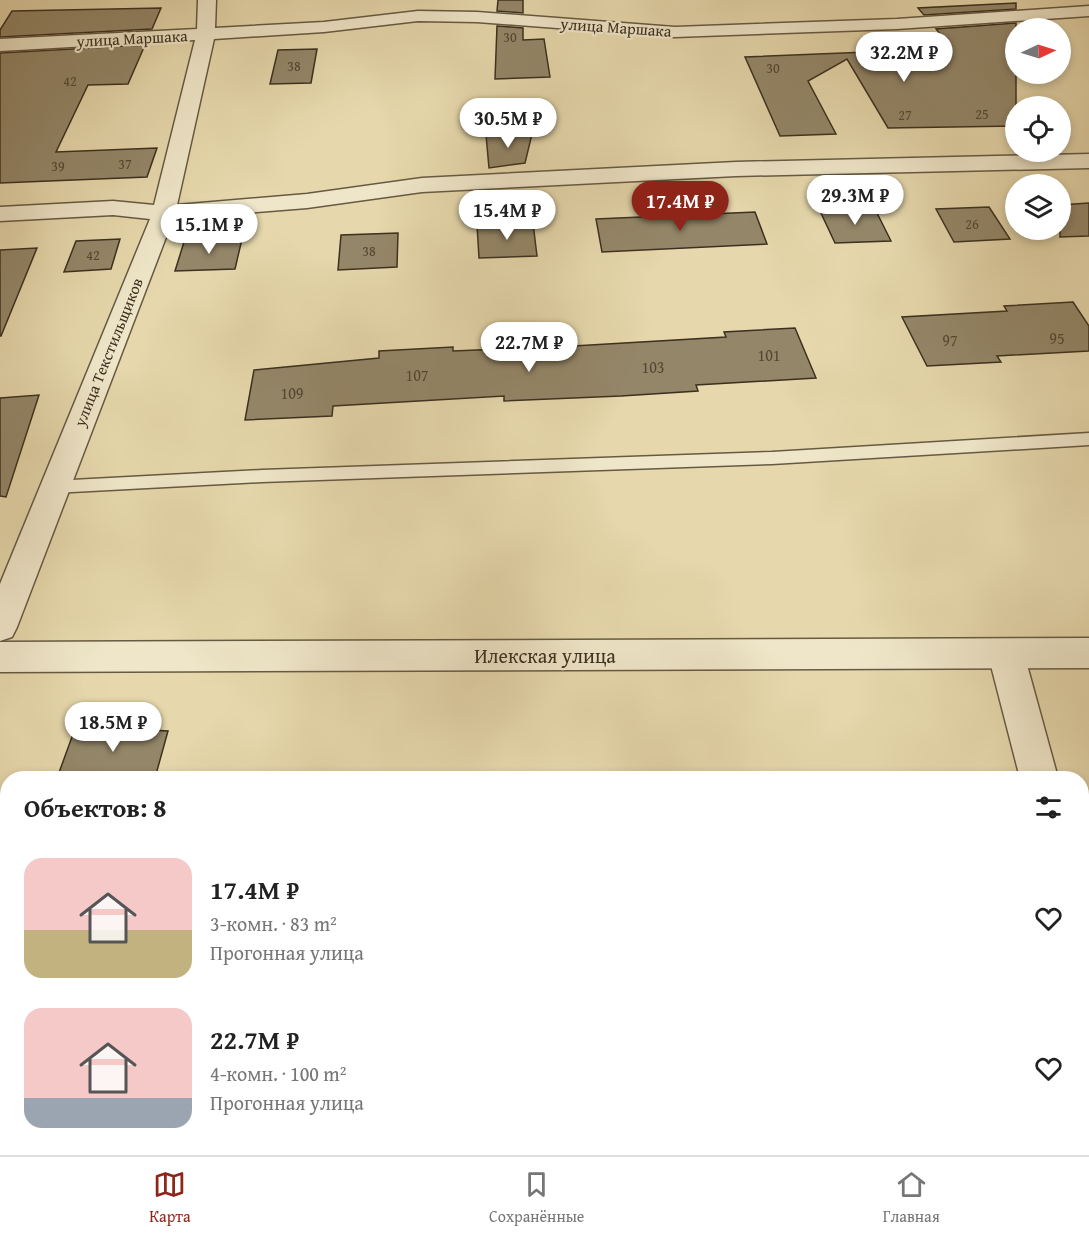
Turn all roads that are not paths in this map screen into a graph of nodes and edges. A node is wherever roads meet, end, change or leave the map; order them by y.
1 (207, 0) edge
2 (1089, 11) edge
3 (206, 33) junction
4 (0, 45) edge
5 (1089, 161) edge
6 (164, 213) junction
7 (0, 214) edge
8 (1089, 439) edge
9 (53, 487) junction
10 (0, 627) edge
11 (1089, 653) edge
12 (1006, 654) junction
13 (0, 657) edge
14 (1037, 771) edge

1 - 3 street, улица Текстильщиков
2 - 3 street, улица Маршака
3 - 4 street, улица Маршака
3 - 6 street, улица Текстильщиков
5 - 6 street
6 - 7 street
6 - 9 street, улица Текстильщиков
8 - 9 lane
9 - 10 street, улица Текстильщиков
11 - 12 street, Илекская улица
12 - 13 street, Илекская улица
12 - 14 street

